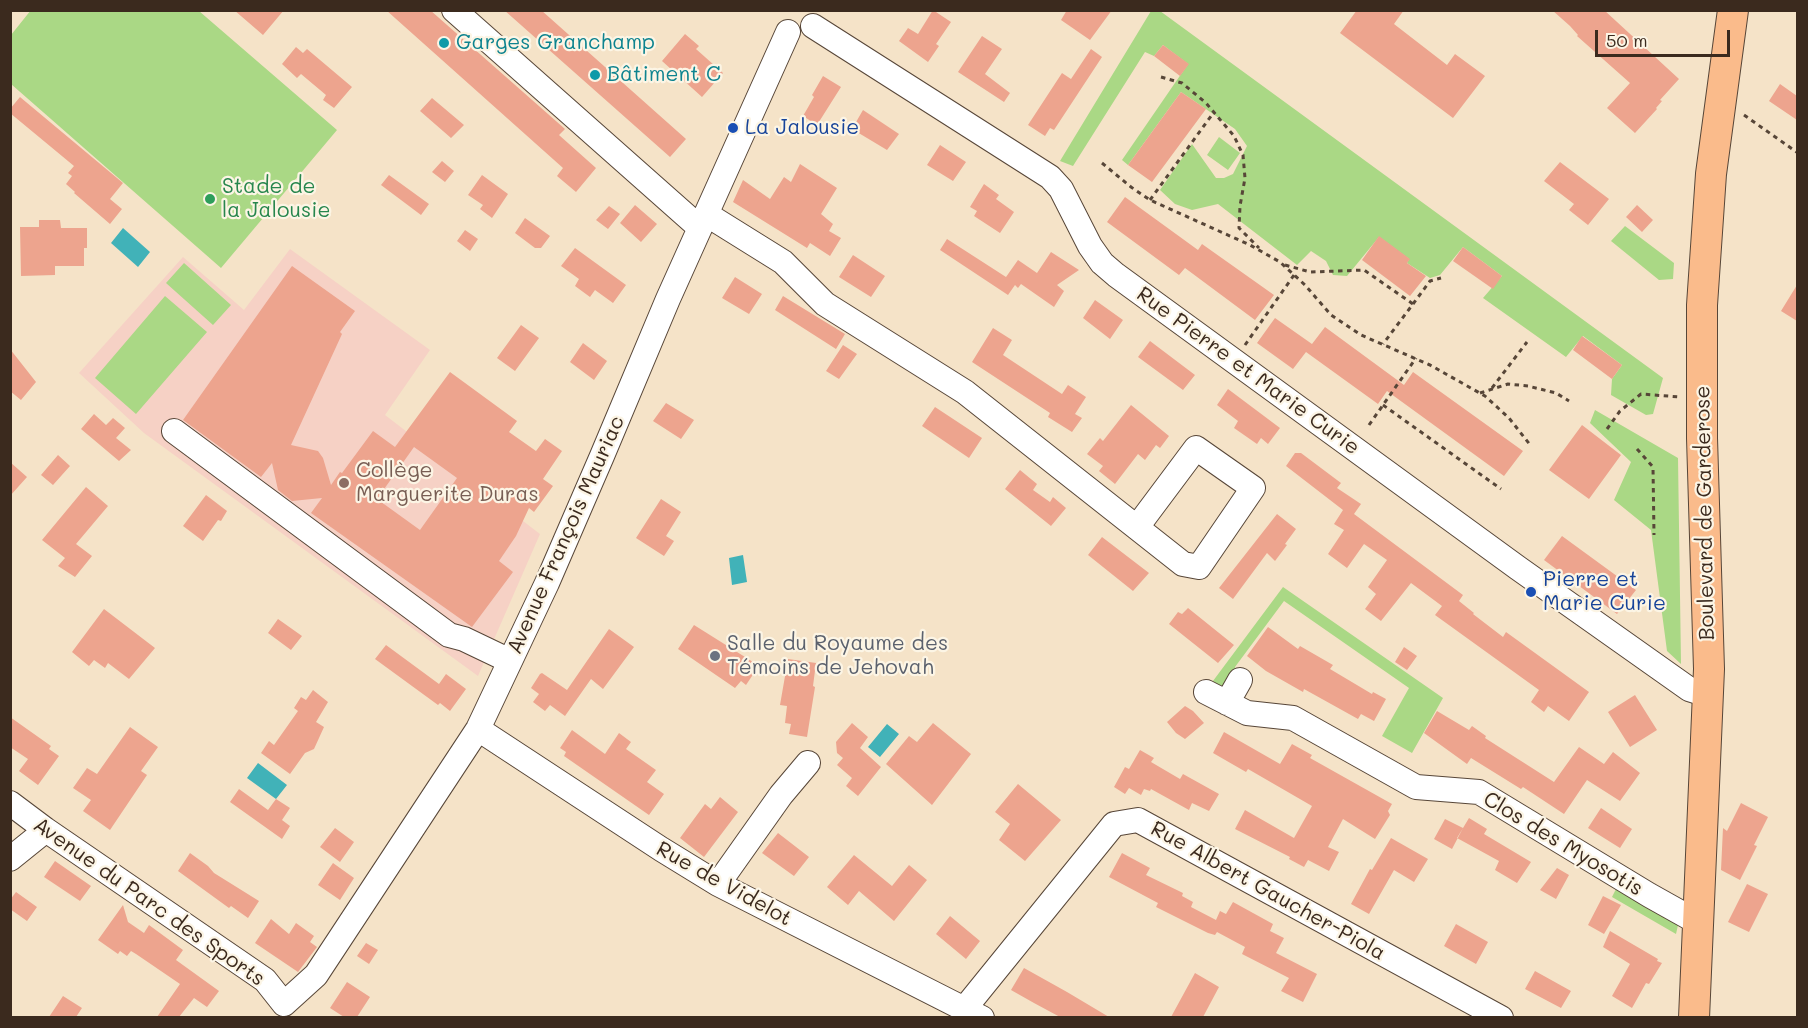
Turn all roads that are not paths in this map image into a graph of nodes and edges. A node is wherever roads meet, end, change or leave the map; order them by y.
1 (454, 10) edge
2 (1733, 10) edge
3 (811, 18) edge
4 (787, 21) edge
5 (703, 221) junction
6 (174, 431) dead end
7 (1137, 527) junction
8 (506, 659) junction
9 (1240, 680) dead end
10 (1708, 695) junction
11 (478, 729) junction
12 (807, 764) dead end
13 (10, 803) edge
14 (46, 830) junction
15 (10, 859) edge
16 (718, 884) junction
17 (1698, 922) junction
18 (282, 1011) edge
19 (973, 1013) edge
20 (1500, 1017) edge
21 (1694, 1017) edge

1 - 5 street
2 - 10 main road, Boulevard de Garderose
3 - 4 street, Avenue François Mauriac
3 - 10 street, Rue Pierre et Marie Curie
4 - 5 street, Avenue François Mauriac
5 - 7 street
5 - 8 street, Avenue François Mauriac
6 - 8 street
7 - 7 street
8 - 11 street, Avenue François Mauriac
9 - 17 street, Clos des Myosotis
10 - 17 main road, Boulevard de Garderose
11 - 16 street, Rue de Videlot
11 - 18 street, Avenue François Mauriac
12 - 16 street
13 - 14 street, Avenue du Parc des Sports
14 - 15 street
14 - 18 street, Avenue du Parc des Sports
16 - 19 street, Rue de Videlot
17 - 21 main road, Boulevard de Garderose
19 - 20 street, Rue Albert Gaucher-Piola

